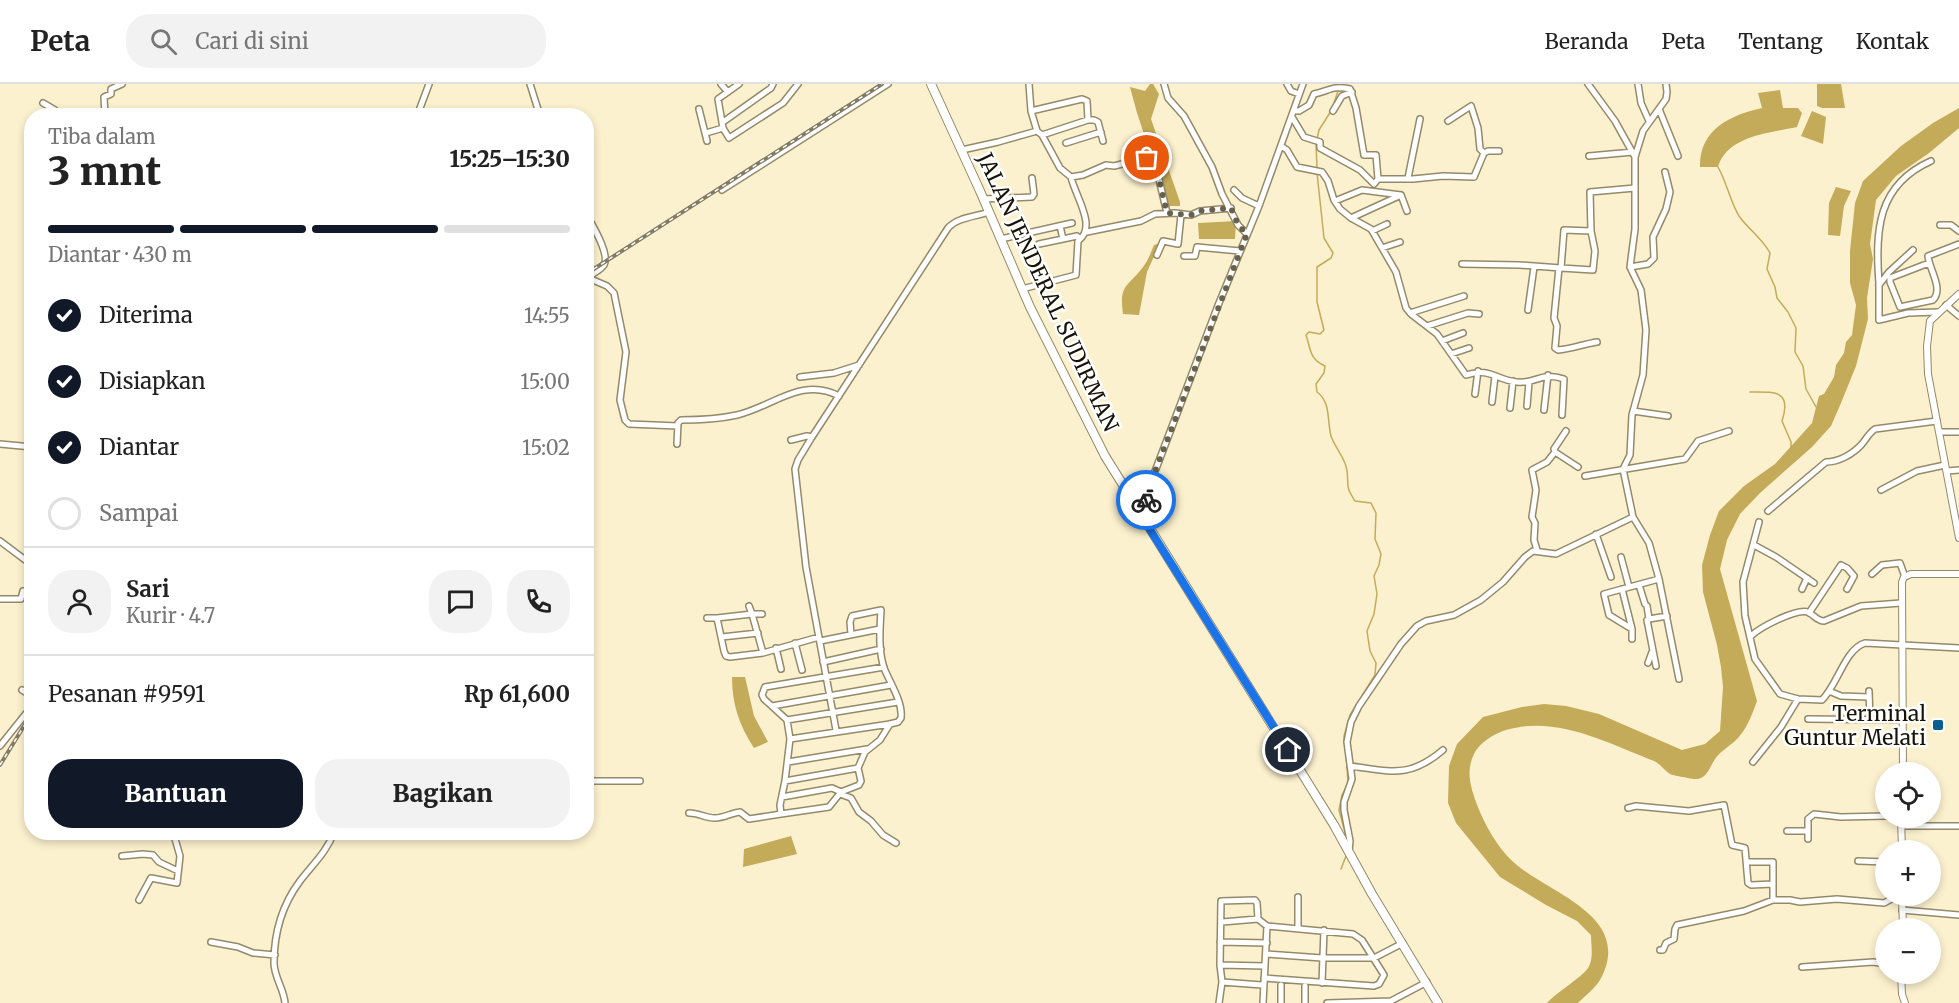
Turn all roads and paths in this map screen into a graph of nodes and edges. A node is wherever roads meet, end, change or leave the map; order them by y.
1 (122, 84) edge
2 (429, 84) edge
3 (530, 84) edge
4 (721, 84) edge
5 (739, 84) edge
6 (773, 84) edge
7 (798, 84) edge
8 (888, 84) edge
9 (931, 84) edge
10 (1164, 84) edge
11 (1287, 84) edge
12 (1303, 84) edge
13 (1588, 84) edge
14 (1638, 84) edge
15 (1666, 84) edge
16 (1030, 85) edge
17 (1351, 89) edge
18 (728, 92) junction
19 (1299, 94) junction
20 (43, 103) dead end
21 (52, 108) edge
22 (105, 108) edge
23 (420, 108) edge
24 (538, 108) edge
25 (699, 109) dead end
26 (1659, 109) junction
27 (1031, 111) junction
28 (1333, 111) dead end
29 (1292, 114) junction
30 (1420, 119) dead end
31 (1088, 120) junction
32 (1448, 121) dead end
33 (1649, 121) junction
34 (723, 125) junction
35 (1037, 130) junction
36 (1101, 132) junction
37 (706, 133) junction
38 (1042, 135) junction
39 (707, 141) dead end
40 (1103, 141) dead end
41 (1066, 143) dead end
42 (1281, 146) junction
43 (962, 150) junction
44 (1499, 152) dead end
45 (1484, 153) junction
46 (1634, 155) junction
47 (1589, 156) dead end
48 (1678, 156) dead end
49 (1931, 161) dead end
50 (1665, 172) dead end
51 (1071, 177) junction
52 (1032, 178) dead end
53 (1408, 178) junction
54 (1378, 179) junction
55 (1635, 188) junction
56 (722, 190) dead end
57 (1234, 190) dead end
58 (1401, 195) junction
59 (984, 199) junction
60 (1335, 201) junction
61 (1259, 206) junction
62 (1231, 208) junction
63 (1407, 211) dead end
64 (989, 212) junction
65 (1167, 213) junction
66 (1181, 215) junction
67 (1351, 218) junction
68 (1072, 223) dead end
69 (1387, 224) dead end
70 (1940, 225) dead end
71 (1060, 226) junction
72 (594, 230) edge
73 (1372, 231) junction
74 (1591, 231) junction
75 (1959, 231) edge
76 (1087, 232) junction
77 (1247, 234) junction
78 (1079, 238) junction
79 (1001, 239) junction
80 (1063, 239) junction
81 (1400, 242) dead end
82 (1039, 244) dead end
83 (1959, 244) edge
84 (1382, 248) junction
85 (1913, 250) dead end
86 (1240, 251) junction
87 (1157, 255) dead end
88 (1184, 256) dead end
89 (1929, 263) junction
90 (1462, 264) dead end
91 (1534, 267) junction
92 (1629, 267) junction
93 (1560, 268) junction
94 (594, 272) edge
95 (594, 280) edge
96 (1879, 285) junction
97 (1022, 289) junction
98 (1959, 294) edge
99 (1464, 296) dead end
100 (1933, 300) junction
101 (1942, 309) junction
102 (1528, 310) dead end
103 (1410, 313) junction
104 (1479, 315) dead end
105 (1959, 316) edge
106 (1427, 326) junction
107 (1463, 333) dead end
108 (1442, 341) junction
109 (1597, 342) dead end
110 (1469, 348) dead end
111 (1451, 354) junction
112 (859, 364) junction
113 (1478, 371) junction
114 (1466, 375) junction
115 (1495, 375) junction
116 (1548, 375) junction
117 (800, 377) dead end
118 (1513, 381) junction
119 (1529, 382) junction
120 (1465, 384) dead end
121 (1475, 394) dead end
122 (839, 396) junction
123 (1492, 402) dead end
124 (1527, 406) dead end
125 (1510, 408) dead end
126 (1544, 410) dead end
127 (1633, 411) junction
128 (1562, 415) dead end
129 (1668, 416) dead end
130 (1937, 420) junction
131 (678, 426) junction
132 (1566, 431) dead end
133 (1729, 431) dead end
134 (1940, 432) junction
135 (1959, 432) edge
136 (812, 437) junction
137 (791, 440) dead end
138 (0, 444) edge
139 (677, 444) dead end
140 (24, 446) edge
141 (1555, 452) junction
142 (1578, 467) dead end
143 (1946, 468) junction
144 (1623, 469) junction
145 (1959, 470) edge
146 (1585, 476) dead end
147 (1881, 490) dead end
148 (1146, 495) junction
149 (1132, 500) junction
150 (1956, 505) edge
151 (1768, 511) dead end
152 (1634, 517) junction
153 (1144, 520) junction
154 (1759, 522) dead end
155 (1596, 534) junction
156 (1959, 538) edge
157 (0, 541) edge
158 (1754, 545) junction
159 (1537, 550) junction
160 (1621, 557) dead end
161 (24, 559) edge
162 (1872, 574) dead end
163 (1959, 574) edge
164 (1611, 577) dead end
165 (1905, 577) junction
166 (1807, 578) junction
167 (1659, 579) junction
168 (1814, 582) dead end
169 (1640, 585) junction
170 (1629, 588) junction
171 (1802, 589) dead end
172 (1847, 589) dead end
173 (1622, 590) junction
174 (23, 591) dead end
175 (0, 599) edge
176 (1901, 603) junction
177 (749, 606) dead end
178 (1809, 613) junction
179 (752, 614) junction
180 (762, 614) dead end
181 (1667, 616) junction
182 (707, 618) dead end
183 (717, 618) junction
184 (1649, 619) junction
185 (1632, 628) junction
186 (880, 629) junction
187 (758, 633) junction
188 (851, 634) junction
189 (1751, 636) junction
190 (722, 637) junction
191 (819, 639) junction
192 (1632, 639) dead end
193 (795, 644) junction
194 (1902, 646) junction
195 (776, 648) junction
196 (1959, 648) edge
197 (881, 649) junction
198 (1653, 650) junction
199 (763, 653) junction
200 (823, 662) junction
201 (1648, 663) dead end
202 (1656, 666) dead end
203 (884, 667) junction
204 (781, 669) dead end
205 (802, 670) dead end
206 (826, 678) junction
207 (1679, 678) dead end
208 (891, 685) junction
209 (1829, 691) junction
210 (830, 696) junction
211 (1798, 699) junction
212 (898, 702) junction
213 (770, 707) junction
214 (833, 714) junction
215 (24, 715) edge
216 (1808, 719) dead end
217 (787, 720) junction
218 (1870, 720) junction
219 (1903, 720) junction
220 (890, 723) junction
221 (836, 730) junction
222 (790, 739) junction
223 (0, 746) edge
224 (867, 749) junction
225 (1443, 750) dead end
226 (788, 762) junction
227 (1753, 762) dead end
228 (1902, 762) edge
229 (1350, 766) junction
230 (858, 768) junction
231 (594, 780) edge
232 (640, 781) dead end
233 (785, 781) junction
234 (840, 793) junction
235 (782, 796) junction
236 (1628, 808) dead end
237 (689, 813) dead end
238 (781, 814) junction
239 (1875, 816) edge
240 (1941, 826) edge
241 (1959, 826) edge
242 (1787, 831) dead end
243 (1808, 831) junction
244 (1808, 839) dead end
245 (176, 840) edge
246 (331, 840) edge
247 (896, 843) dead end
248 (1349, 851) junction
249 (122, 856) dead end
250 (1858, 861) dead end
251 (1747, 862) junction
252 (1875, 862) edge
253 (178, 871) junction
254 (1773, 884) junction
255 (1298, 897) dead end
256 (140, 900) dead end
257 (1773, 900) junction
258 (1875, 902) edge
259 (1902, 906) edge
260 (1902, 910) junction
261 (1959, 915) edge
262 (1902, 918) edge
263 (1258, 919) junction
264 (1222, 922) junction
265 (1267, 926) junction
266 (1298, 928) junction
267 (1324, 930) junction
268 (211, 942) dead end
269 (1220, 942) junction
270 (1267, 943) junction
271 (1403, 943) junction
272 (1659, 951) dead end
273 (1267, 954) junction
274 (275, 955) junction
275 (1322, 958) junction
276 (1374, 958) junction
277 (1875, 962) edge
278 (1220, 965) junction
279 (1265, 966) junction
280 (1802, 967) dead end
281 (1222, 982) junction
282 (1263, 982) junction
283 (1427, 982) junction
284 (1322, 983) junction
285 (1902, 984) edge
286 (1281, 985) dead end
287 (1305, 986) dead end
288 (285, 1003) edge
289 (1219, 1003) edge
290 (1263, 1003) edge
291 (1281, 1003) edge
292 (1305, 1003) edge
293 (1327, 1003) edge
294 (1373, 1003) edge
295 (1438, 1003) edge
296 (1905, 1003) edge

1 - 22 street
2 - 23 street
3 - 24 street
4 - 18 street
5 - 18 street
6 - 34 street
7 - 34 street
8 - 56 street
9 - 43 main road, JALAN JENDERAL SUDIRMAN
10 - 62 street
11 - 19 street
12 - 19 street
13 - 46 street
14 - 33 street
15 - 26 street
16 - 27 street
17 - 28 street
17 - 29 street
17 - 54 street
18 - 34 street
19 - 29 street
20 - 21 street
25 - 37 street
26 - 33 street
26 - 48 street
27 - 31 street
27 - 35 street
29 - 42 street
29 - 54 street
30 - 53 street
31 - 36 street
31 - 38 street
32 - 45 street
33 - 46 street
34 - 37 street
35 - 38 street
35 - 43 street
36 - 40 street
36 - 41 street
37 - 39 street
38 - 51 street
42 - 60 street
42 - 61 street
43 - 59 main road, JALAN JENDERAL SUDIRMAN
44 - 45 street
45 - 53 street
46 - 47 street
46 - 55 street
49 - 96 street
50 - 92 street
51 - 65 street
51 - 76 street
52 - 59 street
53 - 54 street
55 - 74 street
55 - 92 street
57 - 61 street
58 - 60 street
58 - 63 street
58 - 67 street
59 - 64 main road, JALAN JENDERAL SUDIRMAN
60 - 67 street
61 - 77 street
62 - 66 street
62 - 77 street
64 - 79 main road, JALAN JENDERAL SUDIRMAN
64 - 112 street
65 - 66 street
65 - 76 street
66 - 87 street
67 - 73 street
68 - 71 street
69 - 73 street
70 - 75 street
71 - 79 street
71 - 80 street
72 - 94 street
73 - 84 street
74 - 93 street
74 - 93 street
76 - 78 street
77 - 86 street
78 - 80 street
78 - 97 street
79 - 97 main road, JALAN JENDERAL SUDIRMAN
80 - 82 street
81 - 84 street
83 - 89 street
84 - 103 street
85 - 96 street
86 - 88 street
86 - 148 street
89 - 100 street
89 - 100 street
90 - 91 street
91 - 93 street
91 - 102 street
92 - 127 street
93 - 109 street
95 - 131 street
96 - 101 street
97 - 149 main road, JALAN JENDERAL SUDIRMAN
98 - 101 street
99 - 103 street
100 - 101 street
101 - 105 street
101 - 130 street
103 - 106 street
104 - 106 street
106 - 108 street
107 - 108 street
108 - 111 street
110 - 111 street
111 - 114 street
112 - 117 street
112 - 122 street
113 - 114 street
113 - 115 street
113 - 121 street
114 - 120 street
115 - 118 street
115 - 123 street
116 - 119 street
116 - 126 street
116 - 128 street
118 - 119 street
118 - 125 street
119 - 124 street
122 - 131 street
122 - 136 street
127 - 129 street
127 - 144 street
130 - 134 street
130 - 151 street
131 - 139 street
132 - 141 street
133 - 144 street
134 - 135 street
134 - 143 street
136 - 137 street
136 - 191 street
138 - 140 street
141 - 142 street
141 - 159 street
143 - 145 street
143 - 147 street
143 - 150 street
144 - 146 street
144 - 152 street
148 - 149 street
148 - 153 street
149 - 153 main road, JALAN JENDERAL SUDIRMAN
150 - 156 street
152 - 155 street
152 - 167 street
153 - 248 main road, JALAN JENDERAL SUDIRMAN
154 - 158 street
155 - 159 street
155 - 164 street
157 - 161 street
158 - 166 street
158 - 189 street
159 - 229 street
160 - 170 street
162 - 165 street
163 - 165 street
165 - 176 street
166 - 168 street
166 - 171 street
167 - 169 street
167 - 181 street
169 - 170 street
169 - 184 street
170 - 173 street
172 - 178 street
173 - 185 street
173 - 185 street
174 - 175 street
176 - 178 street
176 - 194 street
177 - 179 street
178 - 189 street
179 - 180 street
179 - 183 street
179 - 187 street
181 - 184 street
181 - 207 street
182 - 183 street
183 - 190 street
184 - 198 street
185 - 192 street
186 - 188 street
186 - 188 street
186 - 197 street
187 - 190 street
187 - 199 street
188 - 191 street
189 - 211 street
190 - 199 street
191 - 193 street
191 - 200 street
193 - 195 street
193 - 205 street
194 - 196 street
194 - 209 street
194 - 219 street
195 - 199 street
195 - 204 street
197 - 200 street
197 - 203 street
198 - 201 street
198 - 202 street
200 - 206 street
203 - 206 street
203 - 208 street
206 - 210 street
206 - 213 street
208 - 210 street
208 - 212 street
209 - 211 street
209 - 218 street
210 - 213 street
210 - 214 street
211 - 227 street
212 - 214 street
212 - 220 street
213 - 217 street
214 - 217 street
214 - 221 street
215 - 223 street
216 - 218 street
217 - 222 street
218 - 219 street
219 - 228 street
220 - 221 street
220 - 224 street
221 - 222 street
222 - 226 street
224 - 226 street
224 - 230 street
225 - 229 street
226 - 233 street
229 - 248 street
230 - 233 street
230 - 234 street
231 - 232 street
233 - 235 street
234 - 235 street
234 - 238 street
234 - 247 street
235 - 238 street
236 - 251 street
237 - 238 street
239 - 243 street
240 - 241 street
242 - 243 street
243 - 244 street
245 - 253 street
246 - 274 street
248 - 271 main road, JALAN JENDERAL SUDIRMAN
249 - 253 street
250 - 252 street
251 - 254 street
251 - 254 street
253 - 256 street
254 - 257 street
255 - 266 street
257 - 258 street
257 - 272 street
259 - 260 street
260 - 261 street
260 - 262 street
263 - 264 street
263 - 264 street
263 - 265 street
264 - 269 street
265 - 266 street
265 - 270 street
266 - 267 street
267 - 275 street
267 - 276 street
268 - 274 street
269 - 270 street
269 - 278 street
270 - 273 street
271 - 276 street
271 - 283 main road, JALAN JENDERAL SUDIRMAN
273 - 275 street
273 - 279 street
274 - 288 street
275 - 276 street
275 - 284 street
276 - 284 street
277 - 280 street
278 - 279 street
278 - 281 street
279 - 282 street
281 - 282 street
281 - 289 street
282 - 284 street
282 - 290 street
283 - 294 street
283 - 295 main road, JALAN JENDERAL SUDIRMAN
285 - 296 street
286 - 291 street
287 - 292 street
293 - 294 street

